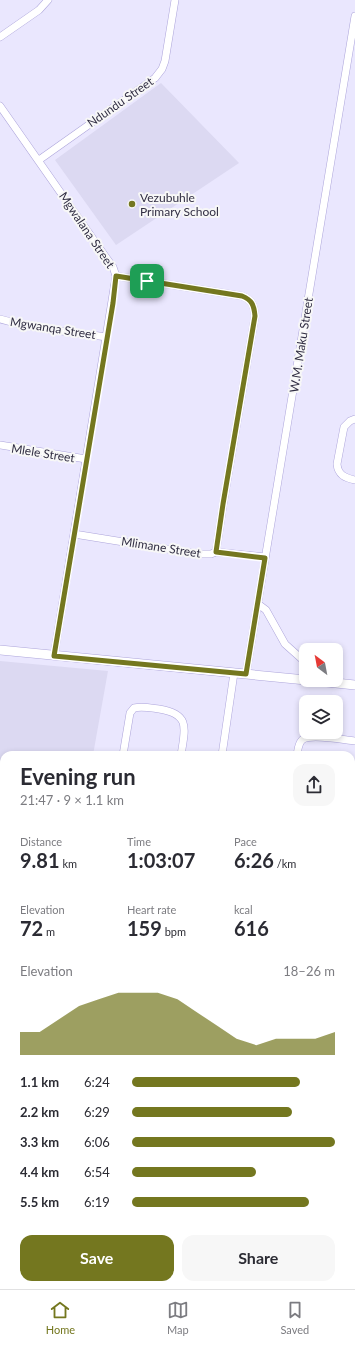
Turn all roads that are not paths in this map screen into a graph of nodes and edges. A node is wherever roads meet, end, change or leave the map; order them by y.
1 (48, 0) edge
2 (175, 0) edge
3 (355, 16) edge
4 (0, 37) edge
5 (0, 106) edge
6 (38, 160) junction
7 (116, 276) junction
8 (0, 319) edge
9 (107, 337) junction
10 (355, 419) edge
11 (0, 446) edge
12 (86, 460) junction
13 (355, 480) edge
14 (74, 534) junction
15 (216, 552) junction
16 (265, 558) junction
17 (258, 604) junction
18 (0, 650) edge
19 (54, 656) junction
20 (299, 657) edge
21 (234, 673) junction
22 (246, 674) junction
23 (299, 679) edge
24 (343, 684) edge
25 (355, 685) edge
26 (355, 741) edge
27 (123, 751) edge
28 (182, 751) edge
29 (223, 751) edge
30 (298, 751) edge

1 - 4 street
2 - 6 street, Ndundu Street
3 - 16 street, W.M. Maku Street
5 - 6 street, Mgwalana Street
6 - 7 street, Mgwalana Street
7 - 9 street, Mgwalana Street
7 - 15 street, Mlimane Street
8 - 9 street, Mgwanqa Street
9 - 12 street, Mgwalana Street
10 - 13 street
11 - 12 street, Mlele Street
12 - 14 street, Mgwalana Street
14 - 15 street, Mlimane Street
14 - 19 street, Mgwalana Street
15 - 16 street
16 - 17 street, W.M. Maku Street
17 - 20 street
17 - 22 street, W.M. Maku Street
18 - 19 street
19 - 21 street
21 - 22 street
21 - 29 street
22 - 23 street
24 - 25 street
26 - 30 street
27 - 28 street

